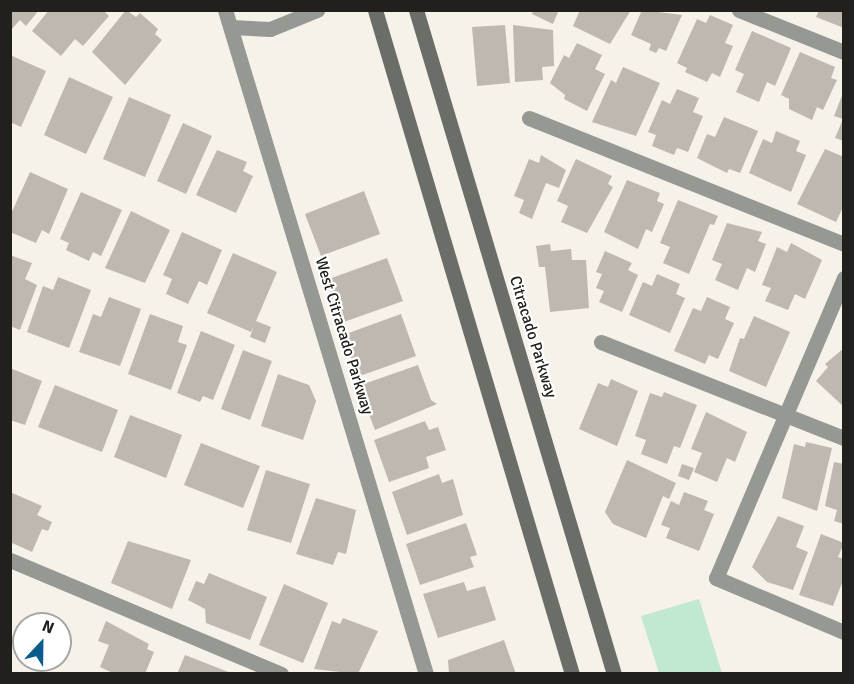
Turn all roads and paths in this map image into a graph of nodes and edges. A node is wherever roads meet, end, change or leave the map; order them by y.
1 (225, 10) edge
2 (317, 10) edge
3 (375, 10) edge
4 (416, 10) edge
5 (740, 10) edge
6 (231, 27) junction
7 (843, 52) edge
8 (529, 118) dead end
9 (843, 244) edge
10 (843, 278) edge
11 (601, 342) dead end
12 (784, 414) junction
13 (843, 438) edge
14 (10, 560) edge
15 (843, 632) edge
16 (281, 674) edge
17 (426, 674) edge
18 (572, 674) edge
19 (614, 674) edge

1 - 6 street, West Citracado Parkway
2 - 6 street
3 - 18 main road
4 - 19 main road, Citracado Parkway
5 - 7 street
6 - 17 street, West Citracado Parkway
8 - 9 street
10 - 12 street
11 - 12 street
12 - 13 street
12 - 15 street
14 - 16 street

